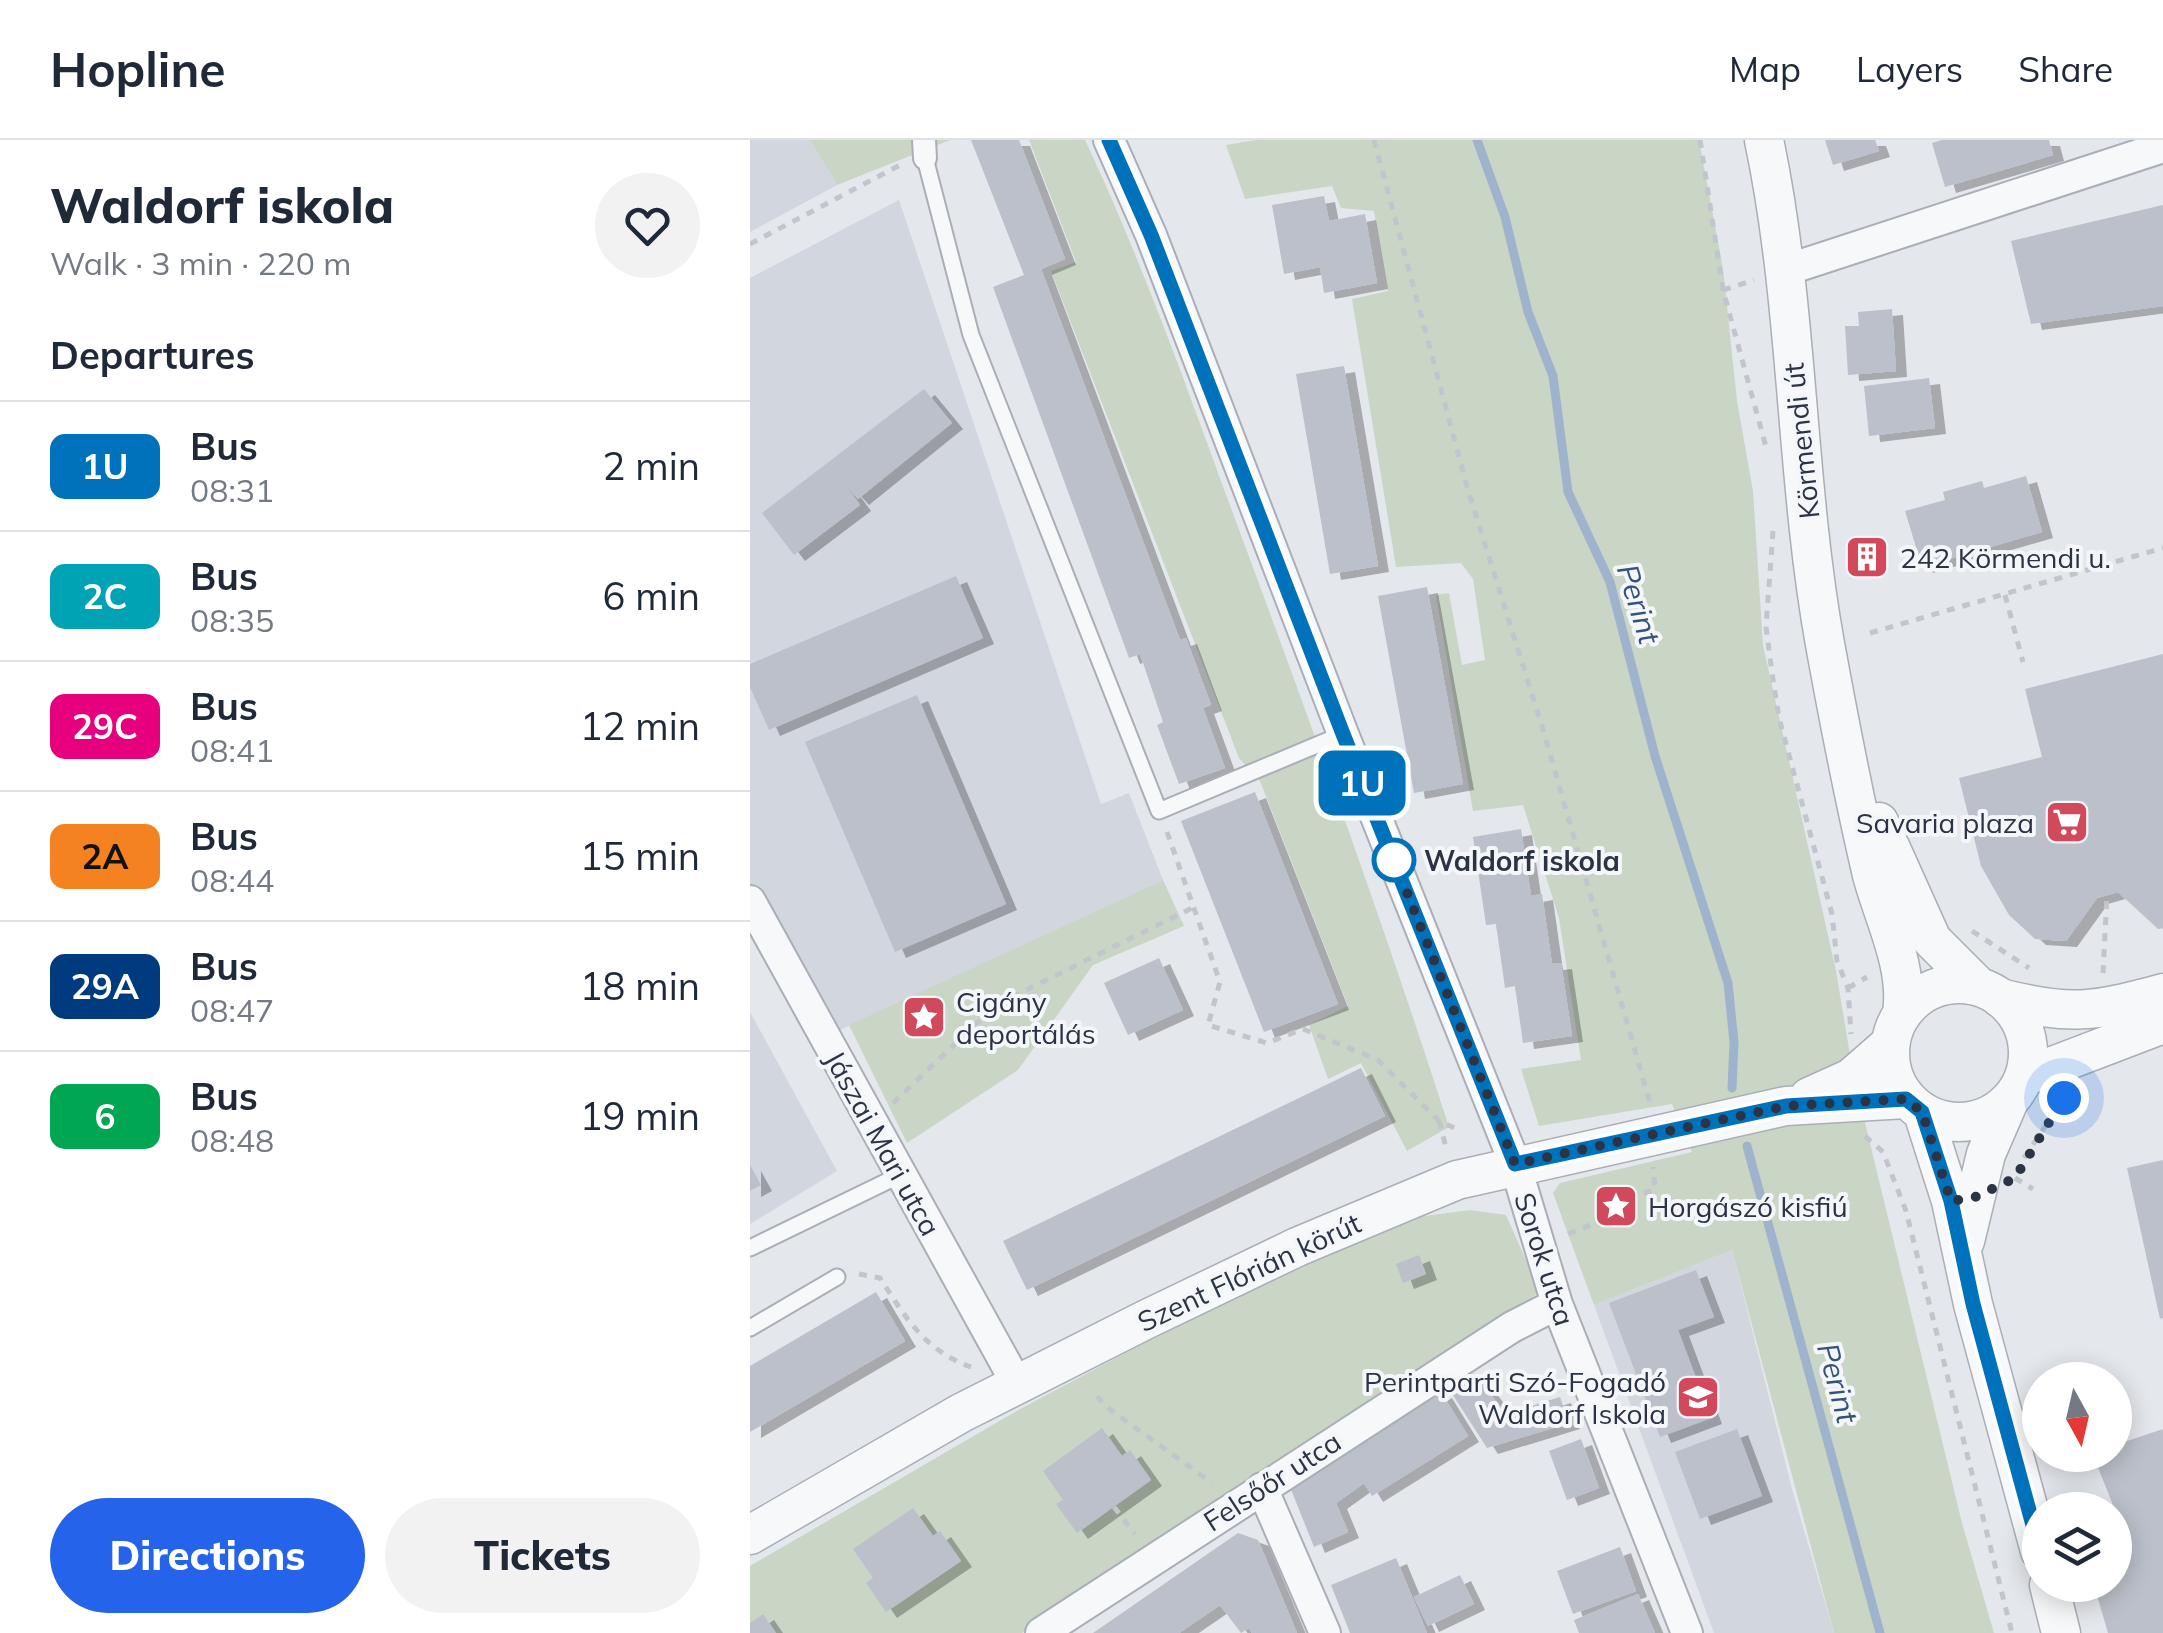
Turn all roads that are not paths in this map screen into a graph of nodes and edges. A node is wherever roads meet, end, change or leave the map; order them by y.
1 (1108, 140) edge
2 (1764, 140) edge
3 (2163, 147) edge
4 (925, 150) edge
5 (1784, 272) junction
6 (1343, 734) junction
7 (1844, 741) junction
8 (750, 901) edge
9 (1990, 993) junction
10 (2163, 993) edge
11 (2163, 1024) edge
12 (1896, 1029) junction
13 (2016, 1089) junction
14 (1823, 1097) junction
15 (1914, 1106) junction
16 (1515, 1164) junction
17 (898, 1176) junction
18 (1962, 1200) junction
19 (750, 1248) edge
20 (837, 1278) road end
21 (1557, 1304) junction
22 (750, 1328) edge
23 (1017, 1384) junction
24 (1262, 1488) junction
25 (2025, 1492) edge
26 (750, 1535) edge
27 (2053, 1602) edge
28 (1041, 1633) edge
29 (1325, 1633) edge
30 (1687, 1633) edge
31 (2061, 1633) edge

1 - 6 street, Sorok utca
2 - 5 street, Körmendi út
3 - 5 street
4 - 6 lane
5 - 7 street, Körmendi út
6 - 16 street, Sorok utca
7 - 9 street, Körmendi út
7 - 12 street, Körmendi út
8 - 17 street, Jászai Mari utca
9 - 10 street
9 - 12 street
9 - 13 street
11 - 13 street
12 - 14 street, Szent Flórián körút
12 - 15 street
13 - 15 street
13 - 18 street
14 - 15 street, Szent Flórián körút
14 - 16 street, Szent Flórián körút
15 - 18 street
16 - 21 street, Sorok utca
16 - 23 street, Szent Flórián körút
17 - 19 lane
17 - 23 street, Jászai Mari utca
18 - 25 street
20 - 22 lane
21 - 24 street, Felsőőr utca
21 - 30 street, Sorok utca
23 - 26 street, Szent Flórián körút
24 - 28 street, Felsőőr utca
24 - 29 street
27 - 31 street

